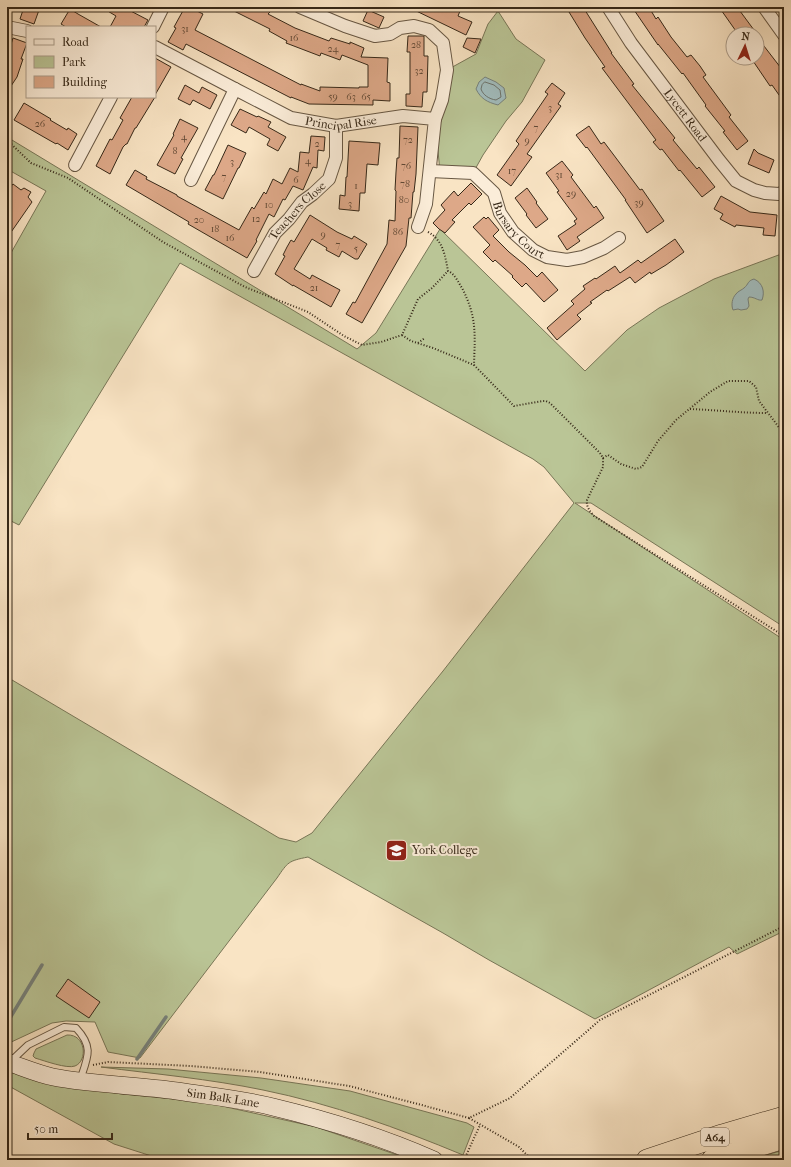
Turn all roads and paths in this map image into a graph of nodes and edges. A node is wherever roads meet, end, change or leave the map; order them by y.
1 (300, 7) edge
2 (608, 7) edge
3 (764, 7) edge
4 (160, 8) edge
5 (153, 26) edge
6 (7, 27) edge
7 (26, 31) edge
8 (784, 36) edge
9 (156, 48) edge
10 (235, 89) junction
11 (110, 98) edge
12 (434, 119) junction
13 (336, 126) junction
14 (7, 140) edge
15 (75, 165) dead end
16 (430, 171) junction
17 (191, 180) dead end
18 (784, 192) edge
19 (418, 227) joint
20 (619, 238) dead end
21 (254, 271) dead end
22 (448, 271) junction
23 (402, 335) junction
24 (425, 338) dead end
25 (418, 343) junction
26 (474, 365) junction
27 (689, 410) junction
28 (768, 414) junction
29 (784, 434) edge
30 (603, 458) junction
31 (784, 636) edge
32 (784, 926) edge
33 (8, 1062) edge
34 (82, 1074) junction
35 (784, 1117) edge
36 (470, 1118) junction
37 (480, 1125) junction
38 (784, 1138) edge
39 (434, 1160) edge
40 (464, 1160) edge
41 (532, 1160) edge
42 (647, 1160) edge
43 (712, 1160) edge

1 - 12 street
2 - 18 street, Lycett Road
3 - 8 street
4 - 5 street
6 - 7 street
9 - 10 street, Principal Rise
10 - 13 street, Principal Rise
10 - 17 street
11 - 15 street
12 - 13 street, Principal Rise
12 - 16 street
13 - 21 street, Teachers Close
14 - 23 path
16 - 19 street
16 - 20 street, Bursary Court
19 - 22 path
22 - 23 path
22 - 26 path
23 - 25 path
24 - 25 path
25 - 26 path
26 - 30 path
27 - 28 path
27 - 28 path
27 - 30 path
28 - 29 path
30 - 31 path
32 - 36 path
33 - 34 street, Sim Balk Lane
33 - 34 lane
34 - 36 path
34 - 39 street, Sim Balk Lane
35 - 42 highway, A64
36 - 37 path
37 - 40 path
37 - 41 path
38 - 43 highway, A64

